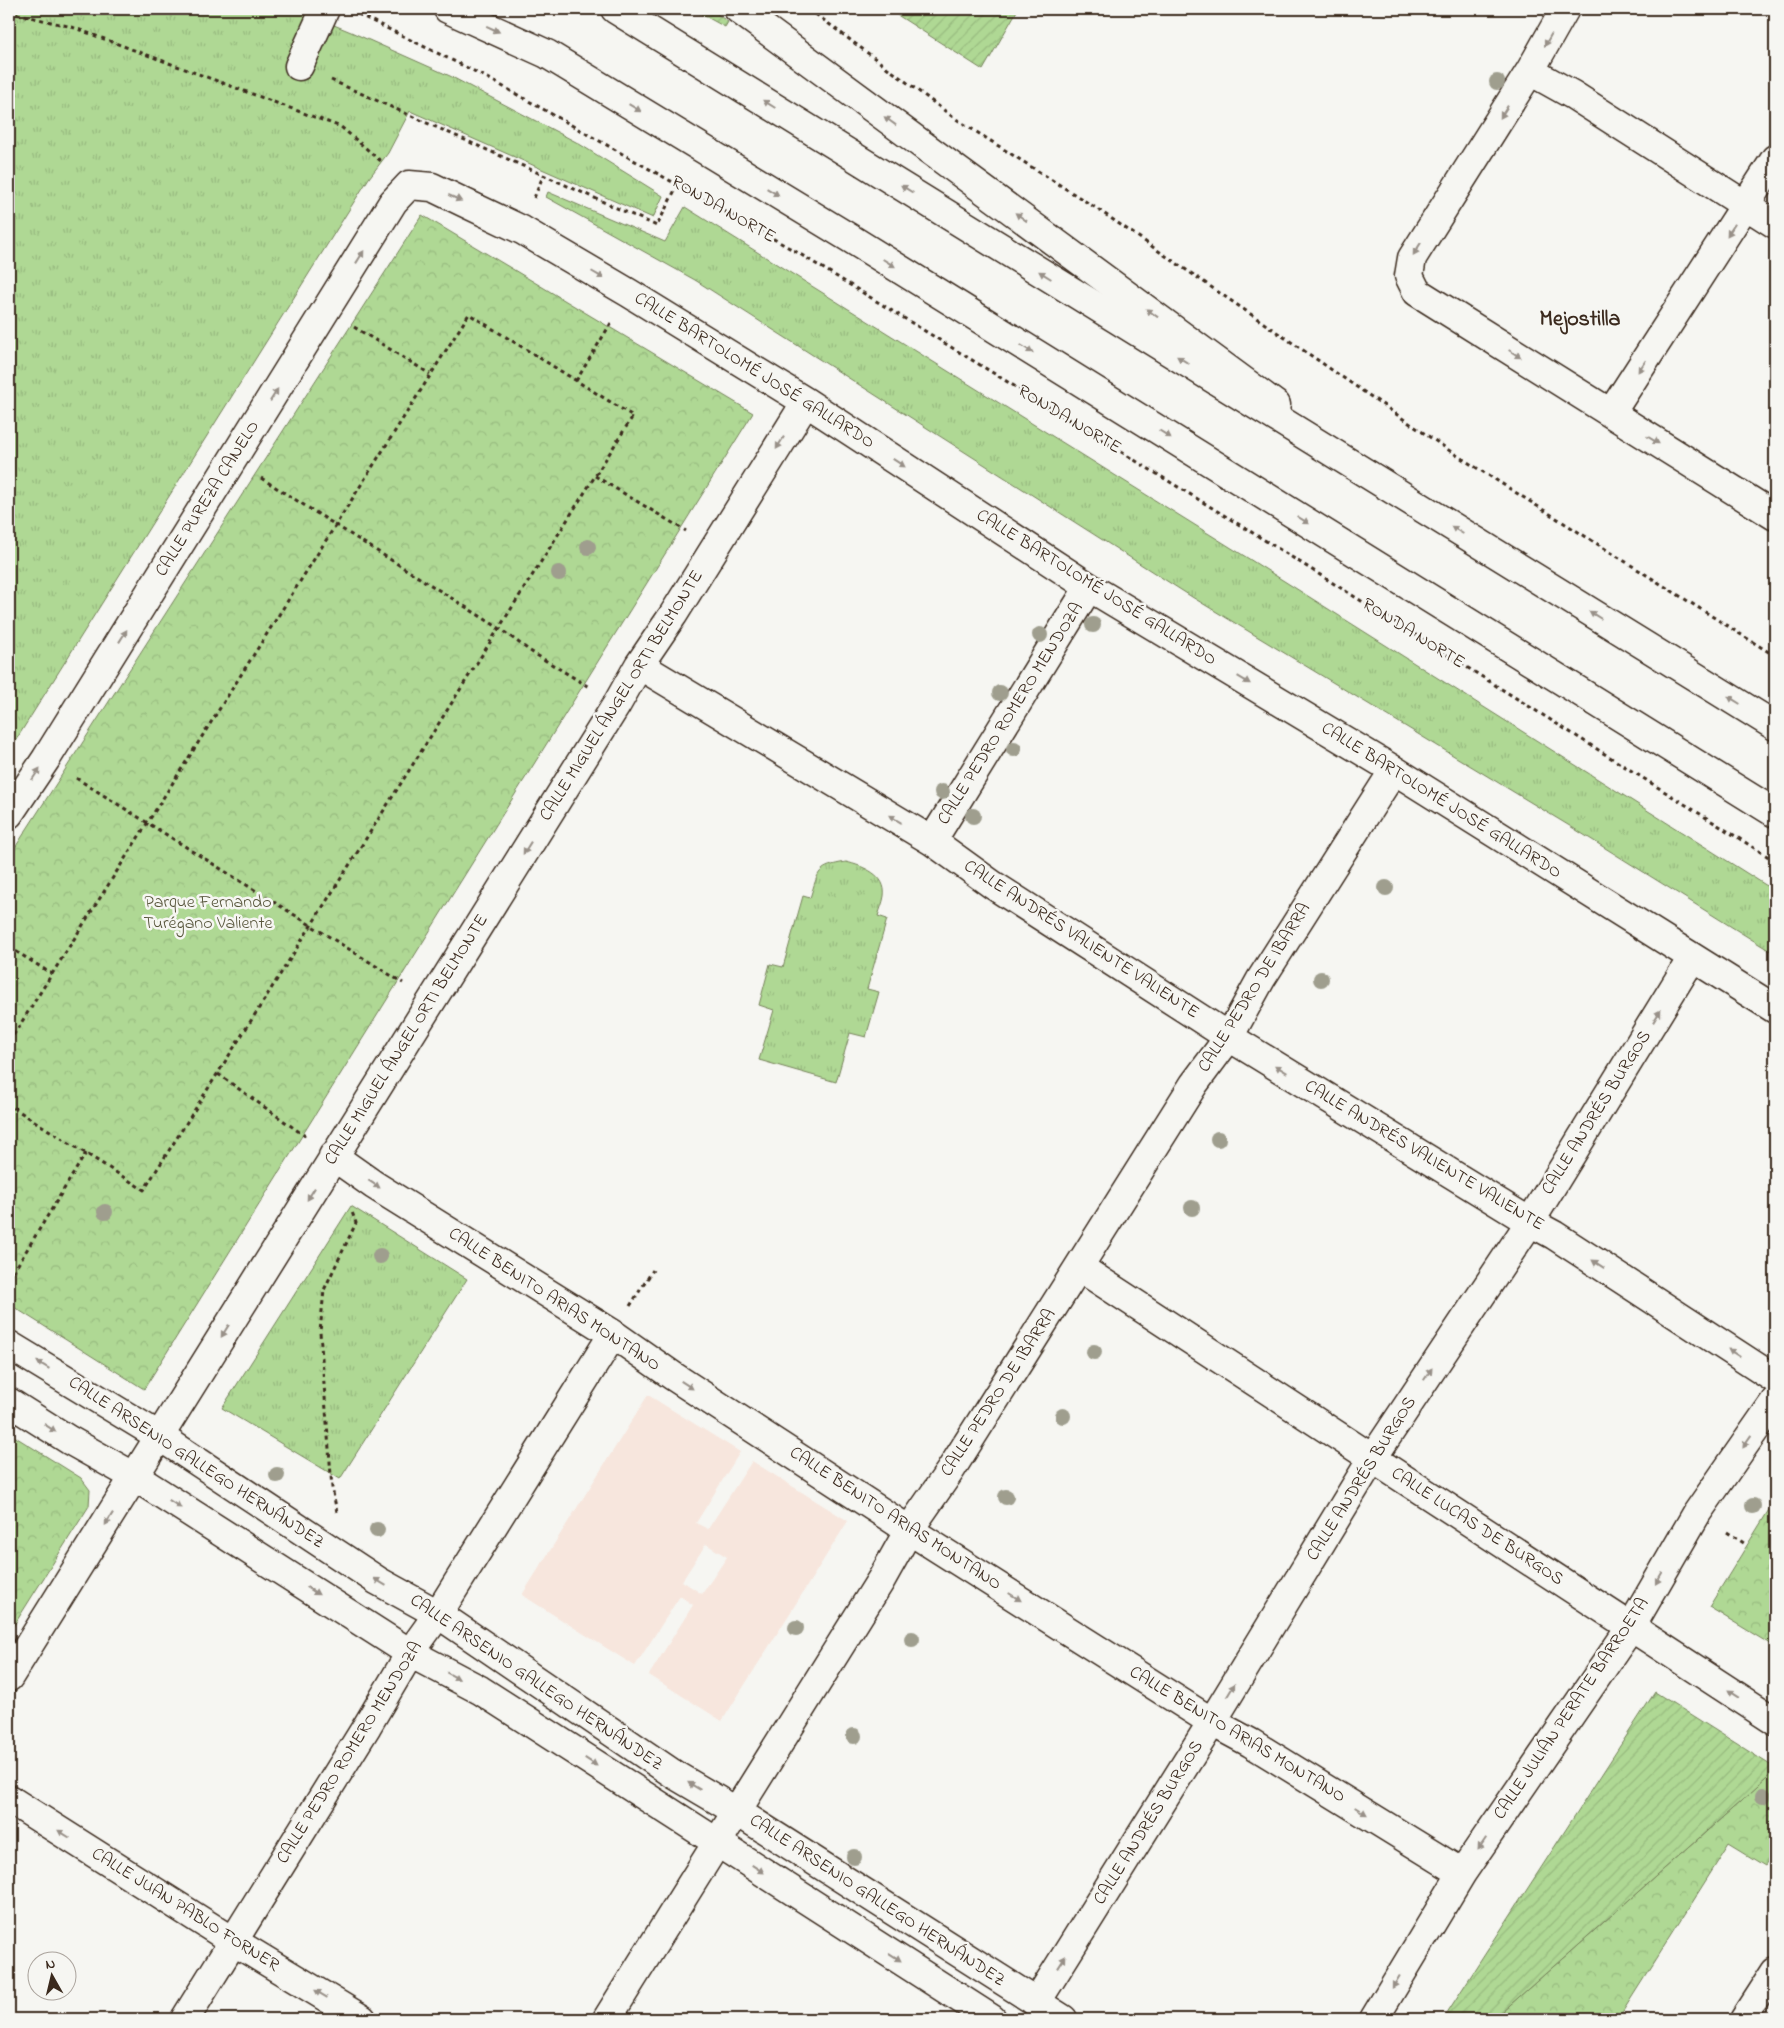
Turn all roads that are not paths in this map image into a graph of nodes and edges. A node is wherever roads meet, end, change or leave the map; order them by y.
1 (325, 9) edge
2 (448, 9) edge
3 (615, 9) edge
4 (738, 9) edge
5 (1565, 9) edge
6 (299, 66) road end
7 (1530, 71) junction
8 (1775, 159) edge
9 (409, 185) joint
10 (1746, 206) junction
11 (1775, 224) edge
12 (806, 402) junction
13 (1611, 413) junction
14 (1388, 487) junction
15 (1775, 516) edge
16 (1089, 587) junction
17 (639, 665) junction
18 (1775, 726) edge
19 (1394, 770) junction
20 (1775, 813) edge
21 (9, 814) edge
22 (932, 841) junction
23 (1692, 958) junction
24 (1775, 1009) edge
25 (1229, 1037) junction
26 (333, 1156) junction
27 (1530, 1222) junction
28 (1079, 1267) junction
29 (613, 1334) junction
30 (9, 1345) edge
31 (1775, 1379) edge
32 (1775, 1401) edge
33 (9, 1402) edge
34 (159, 1436) junction
35 (1372, 1459) junction
36 (135, 1477) junction
37 (909, 1530) junction
38 (438, 1614) junction
39 (1631, 1627) junction
40 (410, 1653) junction
41 (9, 1677) edge
42 (1775, 1721) edge
43 (1212, 1722) junction
44 (9, 1799) edge
45 (736, 1811) junction
46 (717, 1843) junction
47 (1462, 1873) junction
48 (233, 1941) junction
49 (1775, 1971) edge
50 (1036, 2003) junction
51 (185, 2019) edge
52 (362, 2019) edge
53 (607, 2019) edge
54 (992, 2019) edge
55 (1063, 2019) edge
56 (1374, 2019) edge
57 (1744, 2019) edge

1 - 6 main road
2 -> 20 main road
14 -> 3 main road
14 -> 4 main road
5 -> 7 main road
7 - 10 main road
7 -> 13 main road
8 - 10 main road
9 -> 12 main road, CALLE BARTOLOMÉ JOSÉ GALLARDO
21 -> 9 main road, CALLE PUREZA CANELO
10 - 11 main road
10 -> 13 main road
12 -> 16 main road, CALLE BARTOLOMÉ JOSÉ GALLARDO
12 -> 17 main road, CALLE MIGUEL ÁNGEL ORTI BELMONTE
13 -> 15 main road
18 -> 14 main road
16 -> 19 main road, CALLE BARTOLOMÉ JOSÉ GALLARDO
16 - 22 main road, CALLE PEDRO ROMERO MENDOZA
22 -> 17 main road, CALLE ANDRÉS VALIENTE VALIENTE
17 -> 26 main road, CALLE MIGUEL ÁNGEL ORTI BELMONTE
19 - 23 main road, CALLE BARTOLOMÉ JOSÉ GALLARDO
19 - 25 main road, CALLE PEDRO DE IBARRA
22 - 25 main road, CALLE ANDRÉS VALIENTE VALIENTE
23 - 24 main road, CALLE BARTOLOMÉ JOSÉ GALLARDO
27 -> 23 main road, CALLE ANDRÉS BURGOS
27 -> 25 main road, CALLE ANDRÉS VALIENTE VALIENTE
25 - 28 main road, CALLE PEDRO DE IBARRA
26 -> 29 main road, CALLE BENITO ARIAS MONTANO
26 -> 34 main road, CALLE MIGUEL ÁNGEL ORTI BELMONTE
31 -> 27 main road, CALLE ANDRÉS VALIENTE VALIENTE
35 -> 27 main road, CALLE ANDRÉS BURGOS
28 - 35 main road, CALLE LUCAS DE BURGOS
28 - 37 main road, CALLE PEDRO DE IBARRA
29 -> 37 main road, CALLE BENITO ARIAS MONTANO
29 - 38 main road, CALLE PEDRO ROMERO MENDOZA
34 -> 30 main road, CALLE ARSENIO GALLEGO HERNÁNDEZ
32 -> 39 main road, CALLE JULIÁN PERATE BARROETA
33 -> 36 main road, CALLE ARSENIO GALLEGO HERNÁNDEZ
34 - 36 main road, CALLE MIGUEL ÁNGEL ORTI BELMONTE
38 -> 34 main road, CALLE ARSENIO GALLEGO HERNÁNDEZ
35 - 39 main road, CALLE LUCAS DE BURGOS
43 -> 35 main road, CALLE ANDRÉS BURGOS
36 -> 40 main road, CALLE ARSENIO GALLEGO HERNÁNDEZ
36 -> 41 main road, CALLE MIGUEL ÁNGEL ORTI BELMONTE
37 -> 43 main road, CALLE BENITO ARIAS MONTANO
37 - 45 main road, CALLE PEDRO DE IBARRA
38 - 40 main road, CALLE PEDRO ROMERO MENDOZA
45 -> 38 main road, CALLE ARSENIO GALLEGO HERNÁNDEZ
42 -> 39 main road, CALLE LUCAS DE BURGOS
39 -> 47 main road, CALLE JULIÁN PERATE BARROETA
40 -> 46 main road, CALLE ARSENIO GALLEGO HERNÁNDEZ
40 - 48 main road, CALLE PEDRO ROMERO MENDOZA
43 -> 47 main road, CALLE BENITO ARIAS MONTANO
50 -> 43 main road, CALLE ANDRÉS BURGOS
48 -> 44 main road, CALLE JUAN PABLO FORNER
45 - 46 main road, CALLE PEDRO DE IBARRA
45 - 50 main road, CALLE ARSENIO GALLEGO HERNÁNDEZ
46 - 53 main road, CALLE PEDRO DE IBARRA
46 -> 54 main road, CALLE ARSENIO GALLEGO HERNÁNDEZ
47 -> 56 main road, CALLE JULIÁN PERATE BARROETA
48 - 51 main road, CALLE PEDRO ROMERO MENDOZA
52 -> 48 main road, CALLE JUAN PABLO FORNER
49 - 57 main road
50 - 55 main road, CALLE ARSENIO GALLEGO HERNÁNDEZ

